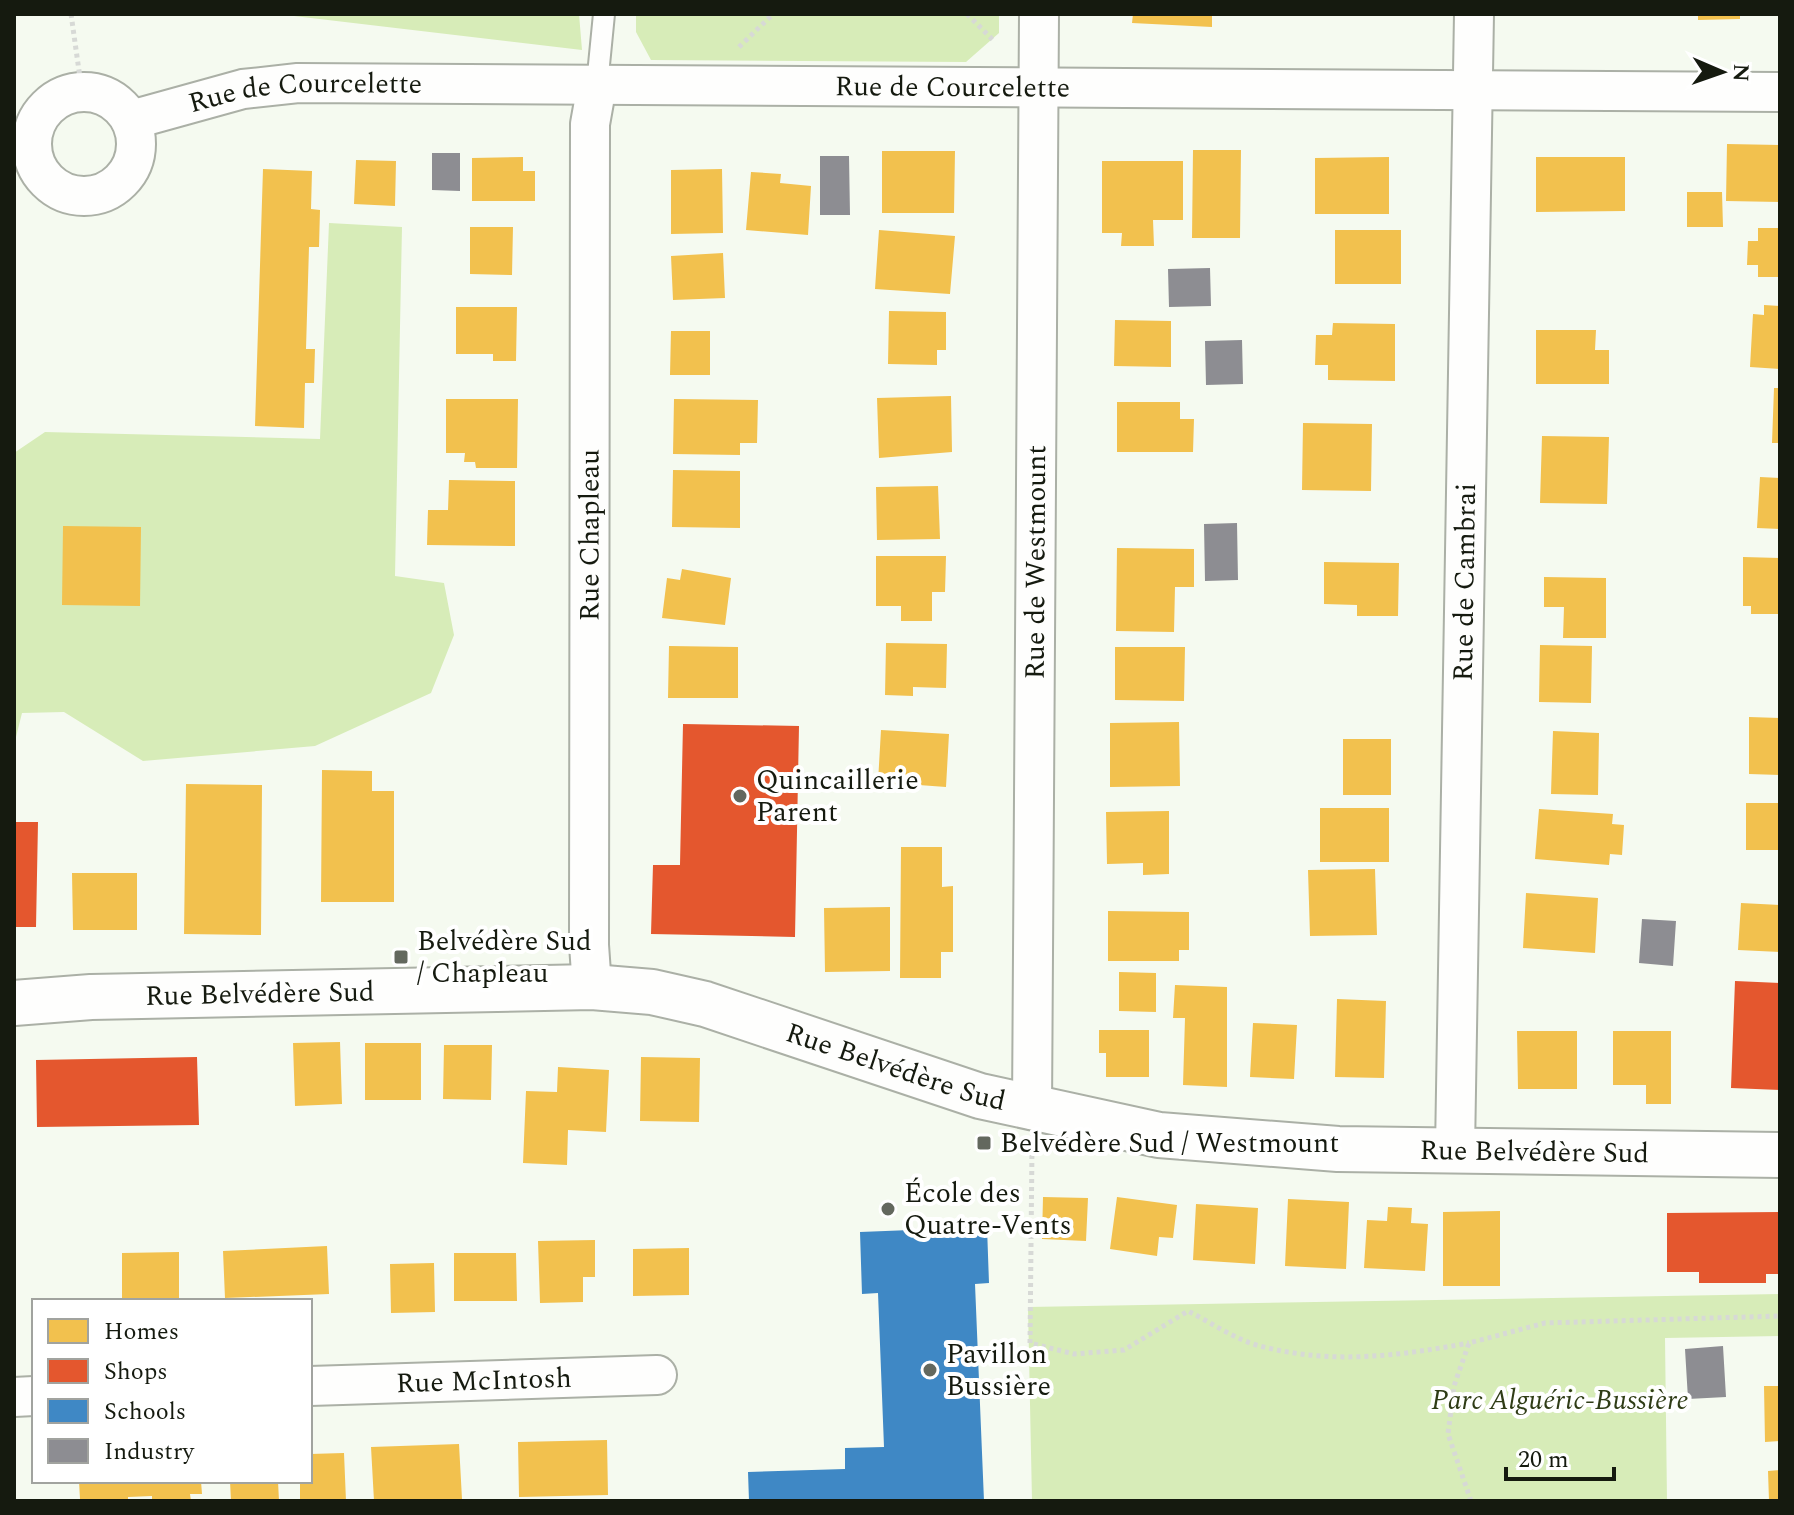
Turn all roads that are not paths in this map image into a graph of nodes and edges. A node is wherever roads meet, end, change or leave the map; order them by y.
1 (604, 14) edge
2 (1039, 14) edge
3 (1474, 14) edge
4 (597, 85) junction
5 (1039, 88) junction
6 (1472, 90) junction
7 (1780, 92) edge
8 (131, 120) junction
9 (592, 987) junction
10 (14, 1003) edge
11 (1032, 1110) junction
12 (1455, 1150) junction
13 (1780, 1155) edge
14 (657, 1375) dead end
15 (312, 1386) edge

1 - 4 lane
2 - 5 street, Rue de Westmount
3 - 6 street, Rue de Cambrai
4 - 5 street, Rue de Courcelette
4 - 8 street, Rue de Courcelette
4 - 9 street, Rue Chapleau
5 - 6 street, Rue de Courcelette
5 - 11 street, Rue de Westmount
6 - 7 street, Rue de Courcelette
6 - 12 street, Rue de Cambrai
8 - 8 street
9 - 10 street, Rue Belvédère Sud
9 - 11 street, Rue Belvédère Sud
11 - 12 street, Rue Belvédère Sud
12 - 13 street, Rue Belvédère Sud
14 - 15 street, Rue McIntosh

